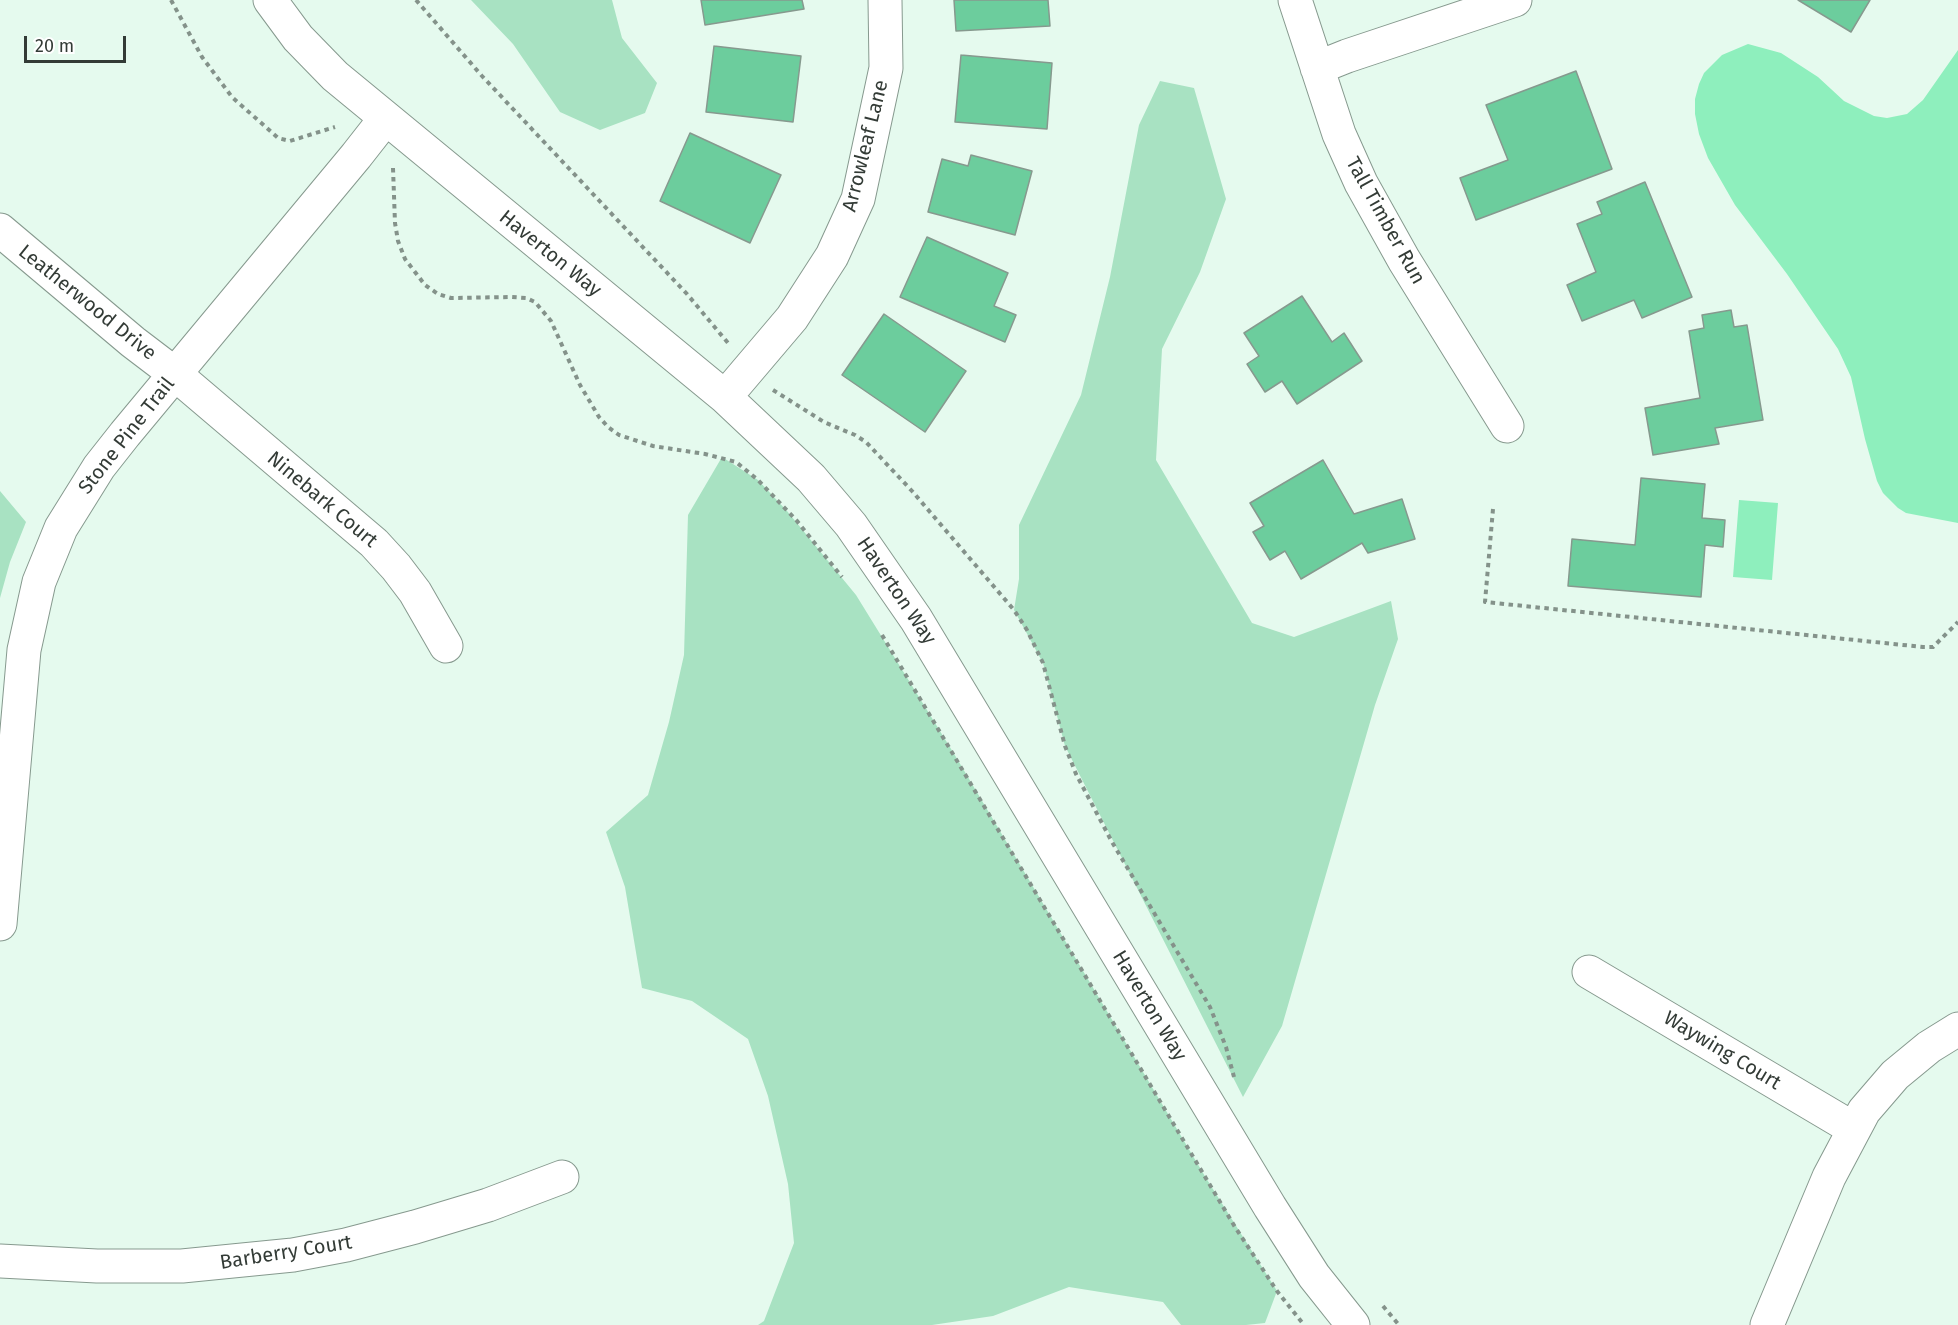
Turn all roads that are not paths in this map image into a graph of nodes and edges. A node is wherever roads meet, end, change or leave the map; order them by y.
1 (270, 0) edge
2 (885, 0) edge
3 (1295, 0) edge
4 (1515, 0) edge
5 (1317, 68) junction
6 (375, 131) junction
7 (0, 230) edge
8 (175, 374) junction
9 (725, 397) junction
10 (1507, 426) dead end
11 (446, 646) dead end
12 (0, 924) edge
13 (1589, 972) dead end
14 (1958, 1029) edge
15 (1854, 1129) junction
16 (562, 1177) dead end
17 (0, 1261) edge
18 (1353, 1325) edge
19 (1767, 1325) edge

1 - 6 street, Haverton Way
2 - 9 street, Arrowleaf Lane
3 - 5 street, Tall Timber Run
4 - 5 street
5 - 10 street, Tall Timber Run
6 - 8 street, Stone Pine Trail
6 - 9 street, Haverton Way
7 - 8 street, Leatherwood Drive
8 - 11 street, Ninebark Court
8 - 12 street, Stone Pine Trail
9 - 18 street, Haverton Way
13 - 15 street, Waywing Court
14 - 15 street
15 - 19 street
16 - 17 street, Barberry Court

